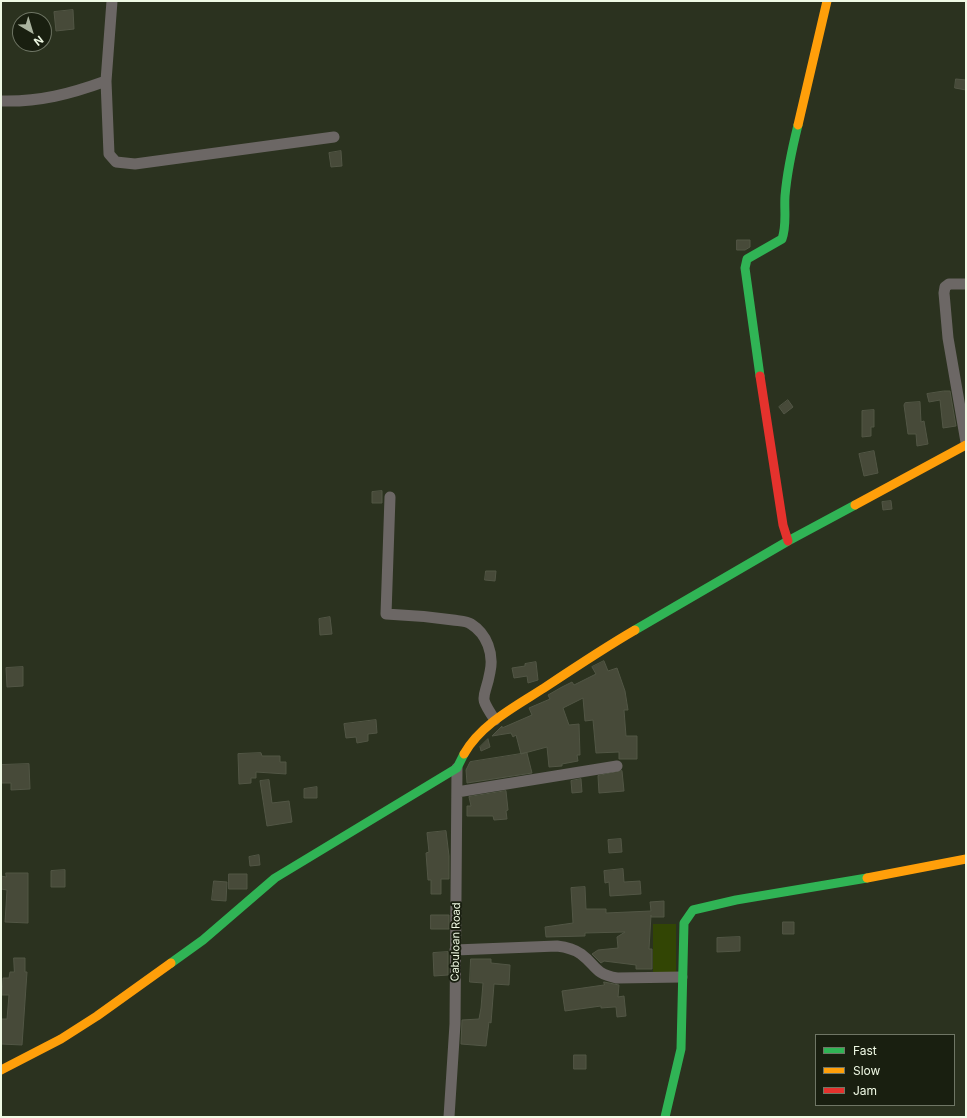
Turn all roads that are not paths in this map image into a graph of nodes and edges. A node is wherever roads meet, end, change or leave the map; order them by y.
1 (112, 1) edge
2 (827, 1) edge
3 (106, 81) junction
4 (1, 101) edge
5 (334, 137) dead end
6 (966, 284) edge
7 (966, 443) edge
8 (390, 497) dead end
9 (788, 540) junction
10 (495, 720) junction
11 (617, 766) dead end
12 (457, 768) junction
13 (457, 792) junction
14 (966, 860) edge
15 (455, 950) junction
16 (682, 977) junction
17 (1, 1070) edge
18 (449, 1117) edge
19 (665, 1117) edge

1 - 3 street
2 - 9 street
3 - 4 street
3 - 5 street
6 - 7 street
7 - 9 street
8 - 10 street
9 - 10 street
10 - 12 street
11 - 13 street
12 - 13 street, Cabuloan Road
12 - 17 street
13 - 15 street, Cabuloan Road
14 - 16 street
15 - 16 street
15 - 18 street, Cabuloan Road
16 - 19 street

